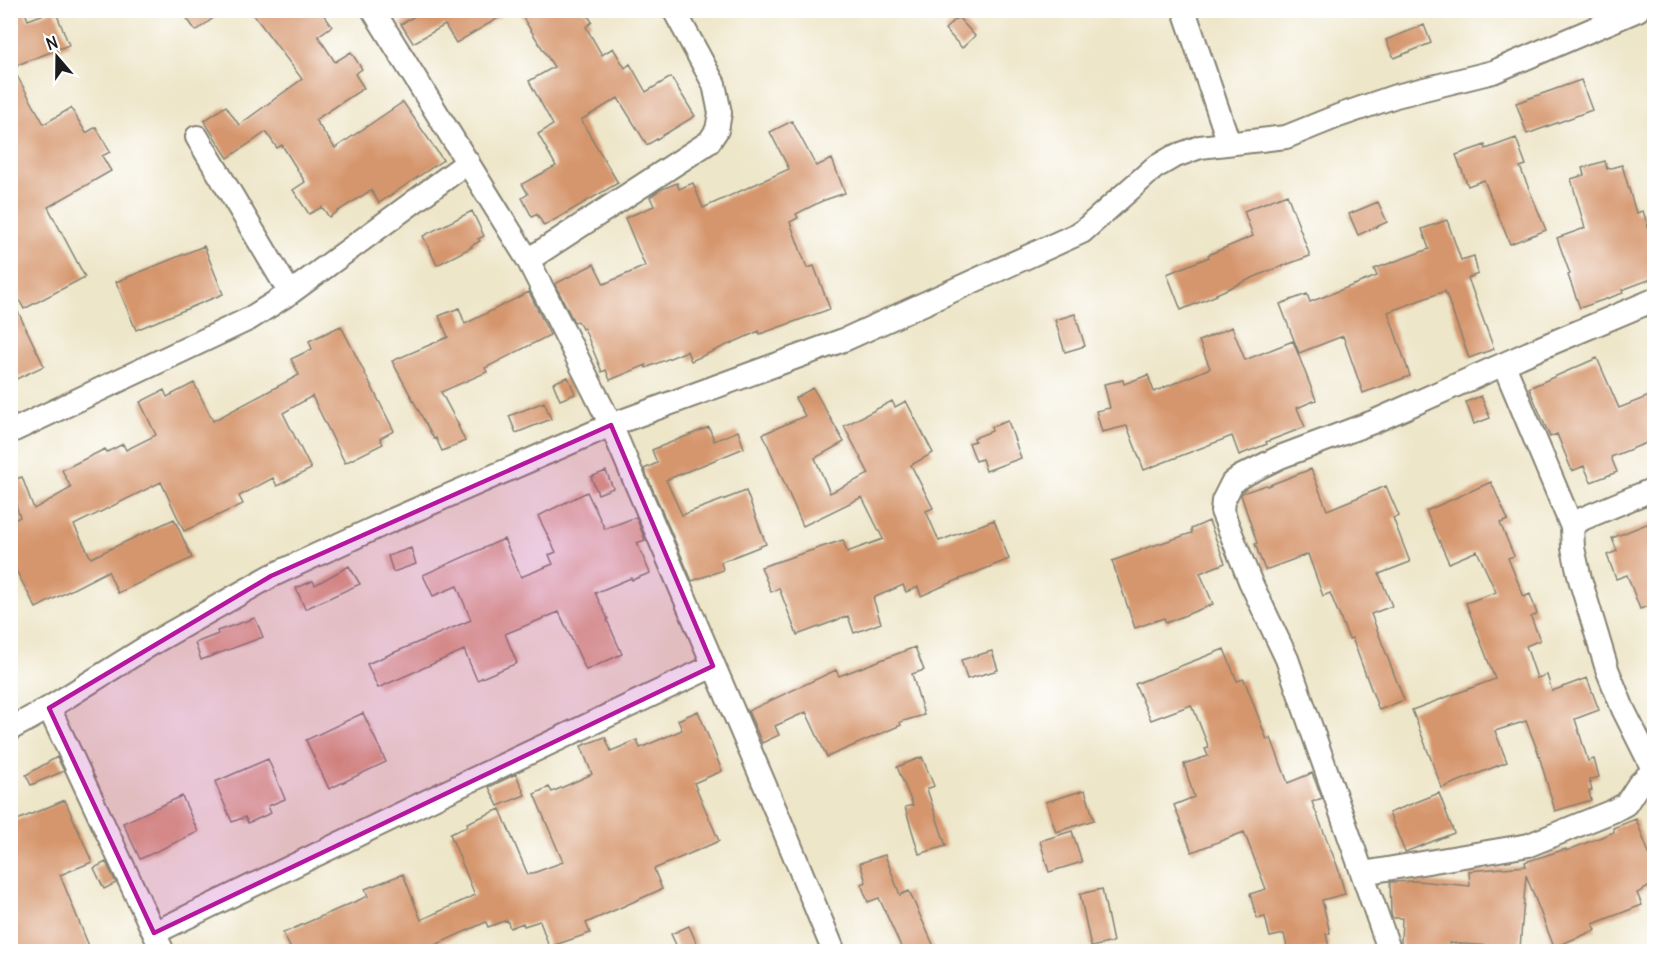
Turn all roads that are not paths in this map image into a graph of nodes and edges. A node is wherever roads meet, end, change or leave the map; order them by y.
1 (373, 10) edge
2 (674, 10) edge
3 (1184, 10) edge
4 (1638, 10) edge
5 (197, 137) dead end
6 (1229, 143) junction
7 (468, 162) junction
8 (528, 260) junction
9 (290, 293) junction
10 (1654, 300) edge
11 (1504, 365) junction
12 (611, 425) junction
13 (10, 432) edge
14 (1654, 489) edge
15 (1572, 527) junction
16 (713, 666) junction
17 (49, 708) junction
18 (10, 729) edge
19 (1654, 771) edge
20 (1363, 873) junction
21 (158, 942) edge
22 (834, 951) edge
23 (1390, 951) edge

1 - 7 street
2 - 8 street
3 - 6 street
4 - 6 street
5 - 9 street
6 - 12 street
7 - 8 street
7 - 9 street
8 - 12 street
9 - 13 street
10 - 11 street
11 - 15 street
11 - 20 street
12 - 16 street
12 - 17 street
14 - 15 street
15 - 19 street
16 - 21 street
16 - 22 street
17 - 18 street
17 - 21 street
19 - 20 street
20 - 23 street

